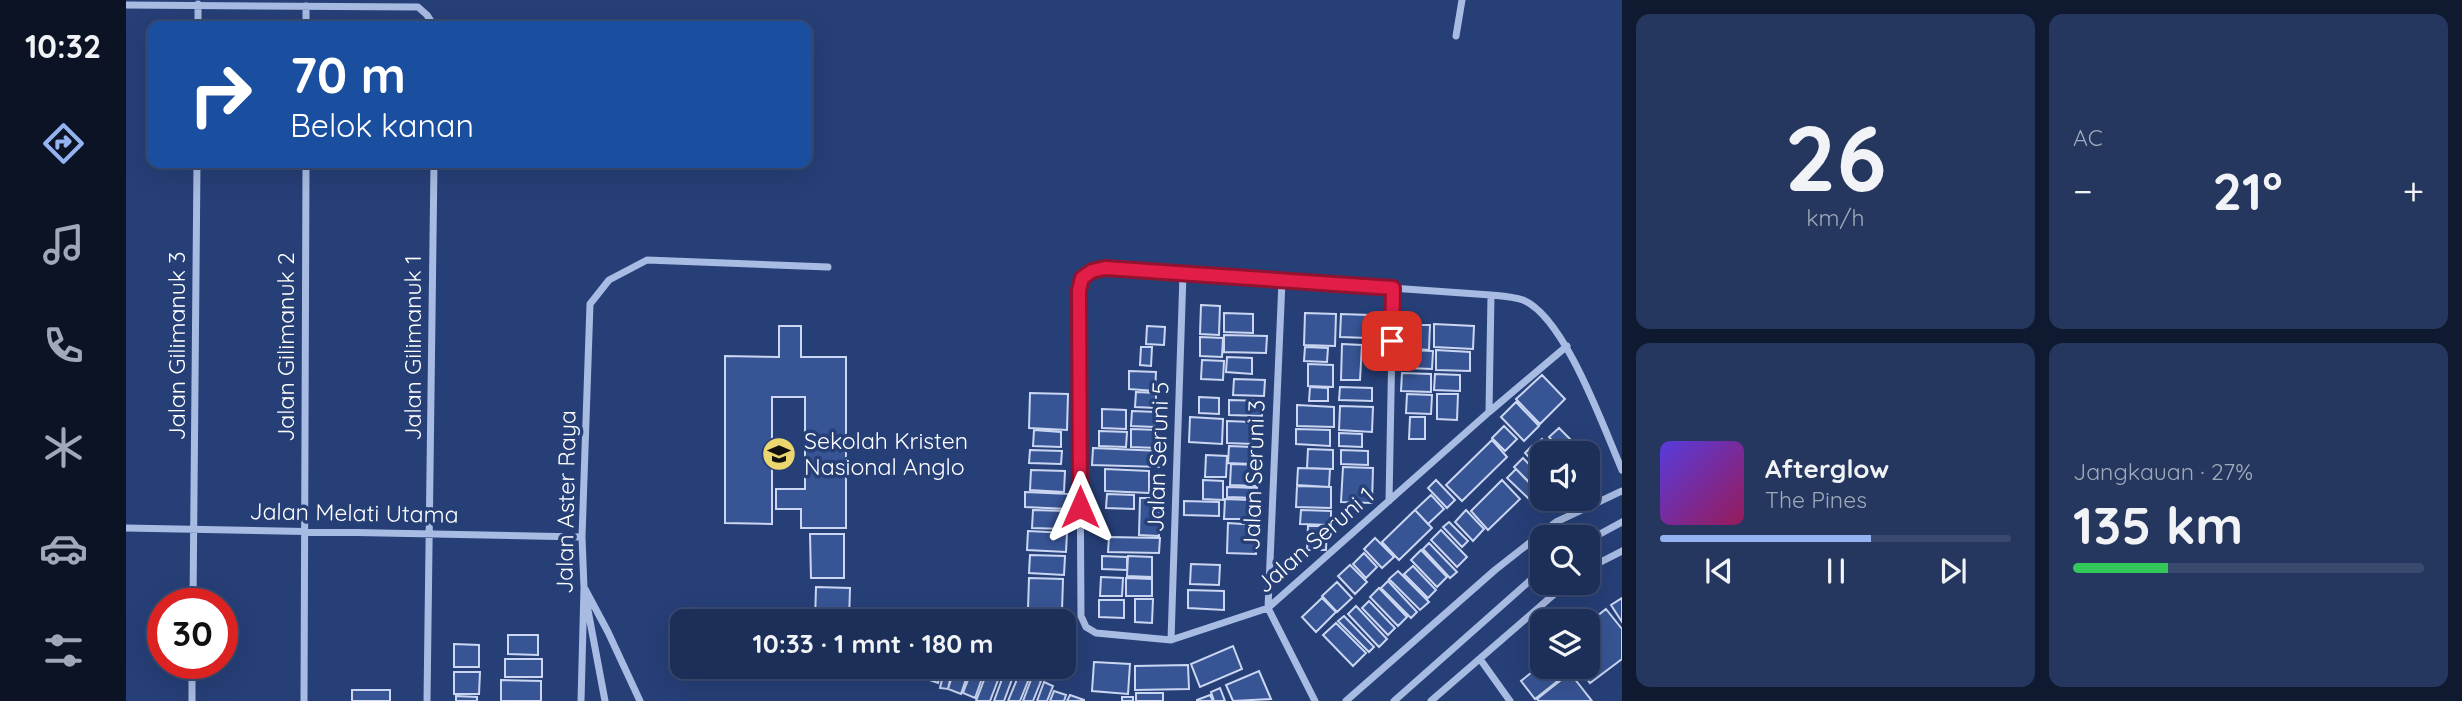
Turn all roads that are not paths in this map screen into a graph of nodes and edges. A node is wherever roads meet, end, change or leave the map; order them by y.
1 (1462, 0) edge
2 (198, 4) junction
3 (126, 5) edge
4 (306, 6) junction
5 (198, 21) edge
6 (306, 21) edge
7 (431, 21) edge
8 (1456, 36) dead end
9 (197, 168) edge
10 (306, 168) edge
11 (434, 168) edge
12 (828, 267) dead end
13 (1183, 274) junction
14 (1282, 281) junction
15 (1393, 288) junction
16 (1491, 295) junction
17 (1567, 346) junction
18 (1489, 412) junction
19 (1622, 470) edge
20 (1622, 491) edge
21 (1389, 501) junction
22 (1622, 522) edge
23 (126, 528) edge
24 (194, 529) junction
25 (306, 531) junction
26 (431, 534) junction
27 (1600, 534) edge
28 (582, 537) junction
29 (1622, 551) edge
30 (1600, 562) edge
31 (1530, 581) edge
32 (193, 588) edge
33 (584, 588) junction
34 (1553, 595) edge
35 (1268, 608) junction
36 (1171, 640) junction
37 (1480, 659) junction
38 (192, 679) edge
39 (191, 701) edge
40 (304, 701) edge
41 (427, 701) edge
42 (581, 701) edge
43 (605, 701) edge
44 (640, 701) edge
45 (1315, 701) edge
46 (1346, 701) edge
47 (1394, 701) edge
48 (1431, 701) edge
49 (1510, 701) edge

1 - 8 street
2 - 3 street
2 - 4 street
2 - 5 street
4 - 6 street
4 - 7 street
9 - 24 street, Jalan Gilimanuk 3
10 - 25 street, Jalan Gilimanuk 2
11 - 26 street, Jalan Gilimanuk 1
12 - 28 street, Jalan Aster Raya
13 - 14 street
13 - 36 street, Jalan Seruni 5
13 - 36 street, Jalan Seruni 1
14 - 15 street
14 - 35 street, Jalan Seruni 3
15 - 16 street
15 - 21 street
16 - 17 street
16 - 18 street
17 - 18 street, Jalan Seruni 1
17 - 19 street
18 - 21 street, Jalan Seruni 1
20 - 46 street
21 - 35 street, Jalan Seruni 1
22 - 27 street
23 - 24 street, Jalan Melati Utama
24 - 25 street, Jalan Melati Utama
24 - 32 street, Jalan Gilimanuk 3
25 - 26 street, Jalan Melati Utama
25 - 40 street, Jalan Gilimanuk 2
26 - 28 street, Jalan Melati Utama
26 - 41 street, Jalan Gilimanuk 1
28 - 33 street, Jalan Aster Raya
29 - 30 street
31 - 47 street
33 - 42 street, Jalan Aster Raya
33 - 43 street
33 - 44 street
34 - 37 street
35 - 36 street, Jalan Seruni 1
35 - 45 street, Jalan Seruni 3
37 - 48 street
37 - 49 street
38 - 39 street

